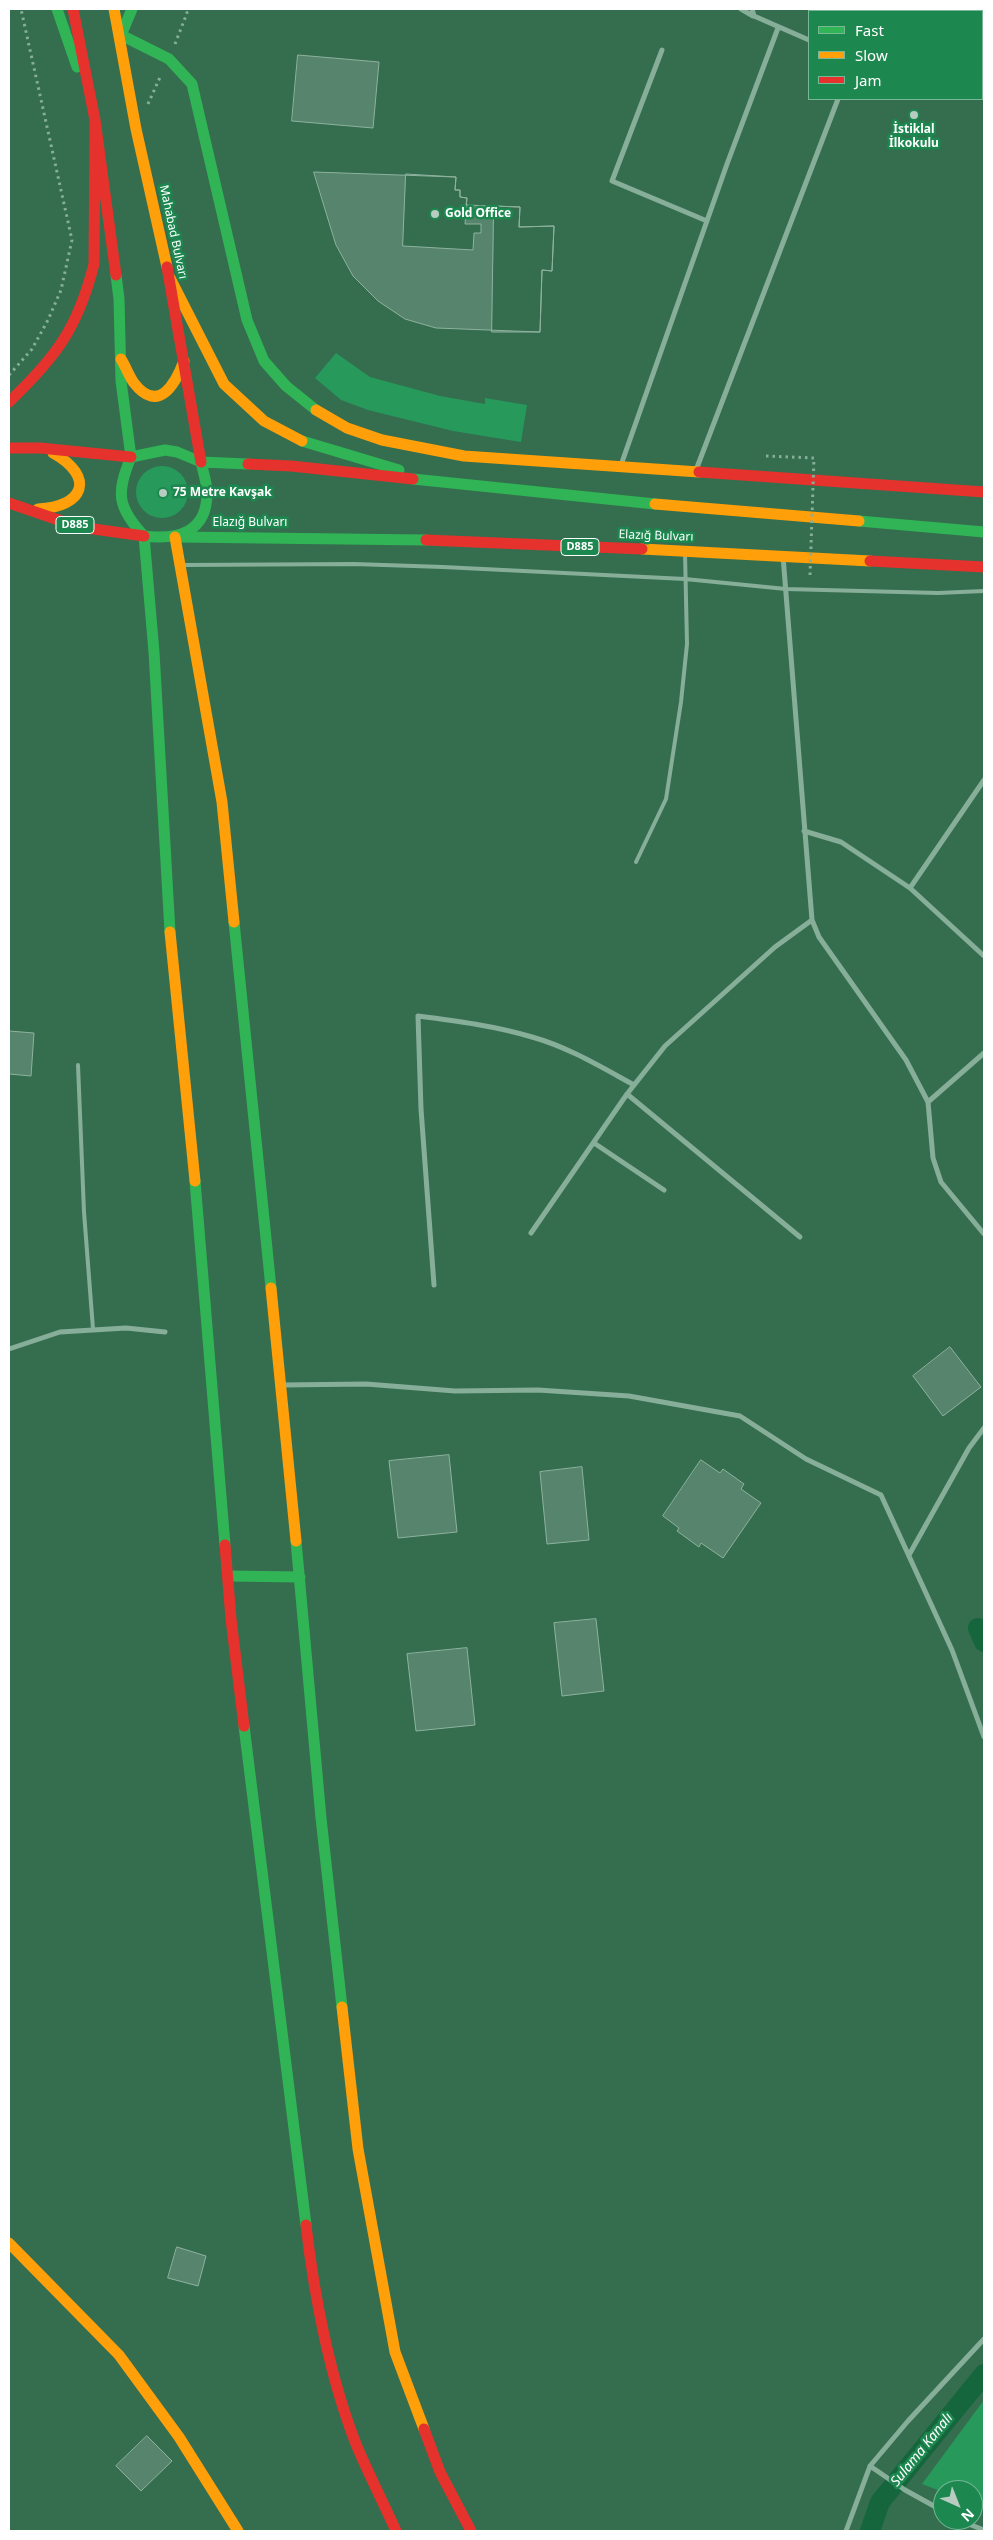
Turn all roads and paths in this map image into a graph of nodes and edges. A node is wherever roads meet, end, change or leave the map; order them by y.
1 (21, 9) edge
2 (57, 9) edge
3 (73, 9) edge
4 (114, 9) edge
5 (132, 9) edge
6 (740, 9) edge
7 (752, 9) edge
8 (754, 16) junction
9 (778, 28) junction
10 (121, 35) junction
11 (808, 40) edge
12 (662, 50) dead end
13 (838, 100) edge
14 (95, 120) junction
15 (707, 221) junction
16 (170, 278) junction
17 (120, 358) junction
18 (184, 360) junction
19 (9, 375) edge
20 (9, 402) edge
21 (9, 448) edge
22 (40, 448) junction
23 (131, 456) junction
24 (766, 456) dead end
25 (201, 462) junction
26 (621, 466) junction
27 (695, 473) junction
28 (436, 481) junction
29 (984, 492) edge
30 (9, 503) edge
31 (29, 508) junction
32 (984, 532) edge
33 (144, 536) junction
34 (176, 537) junction
35 (685, 551) junction
36 (783, 556) junction
37 (180, 565) junction
38 (984, 567) edge
39 (810, 575) dead end
40 (685, 579) junction
41 (786, 589) junction
42 (984, 591) edge
43 (984, 780) edge
44 (804, 831) junction
45 (636, 862) dead end
46 (910, 888) junction
47 (812, 920) junction
48 (984, 956) edge
49 (984, 1053) edge
50 (78, 1065) dead end
51 (634, 1085) junction
52 (626, 1094) junction
53 (928, 1102) junction
54 (594, 1143) junction
55 (664, 1190) dead end
56 (531, 1233) dead end
57 (984, 1234) edge
58 (800, 1237) dead end
59 (434, 1285) dead end
60 (93, 1328) junction
61 (165, 1332) dead end
62 (9, 1349) edge
63 (282, 1385) junction
64 (984, 1428) edge
65 (908, 1556) junction
66 (228, 1576) junction
67 (300, 1577) junction
68 (984, 1737) edge
69 (9, 2243) edge
70 (984, 2339) edge
71 (870, 2466) junction
72 (933, 2506) edge
73 (238, 2531) edge
74 (396, 2531) edge
75 (471, 2531) edge
76 (846, 2531) edge

1 - 19 path
2 - 14 main road
3 - 14 main road
4 - 10 main road, Mahabad Bulvarı
5 - 10 main road
6 - 8 street
7 - 8 street
8 - 9 street
9 - 11 street
9 - 15 street
10 - 16 main road, Mahabad Bulvarı
10 - 26 main road
12 - 15 street
13 - 27 street
14 - 17 main road
14 - 20 main road
15 - 26 street
16 - 18 main road, Mahabad Bulvarı
16 - 28 main road
17 - 18 main road
17 - 23 main road
18 - 25 main road, Mahabad Bulvarı
21 - 22 main road
22 - 23 main road
22 - 31 main road
23 - 25 main road
23 - 33 main road
24 - 39 path, bridge
25 - 28 main road
25 - 34 main road
26 - 27 main road
27 - 29 main road
28 - 32 main road
30 - 31 main road, D885
31 - 33 main road, D885
33 - 34 main road
33 - 66 main road
34 - 35 main road, Elazığ Bulvarı / D885
34 - 37 main road
35 - 36 main road, Elazığ Bulvarı / D885
35 - 40 lane
36 - 38 main road, Elazığ Bulvarı / D885
36 - 41 street
37 - 40 lane
37 - 63 main road
40 - 41 lane
40 - 45 lane
41 - 42 lane
41 - 44 street
43 - 46 street
44 - 46 street
44 - 47 street
46 - 48 street
47 - 51 street
47 - 53 street
49 - 53 street
50 - 60 lane
51 - 52 street
51 - 59 street
52 - 54 street
52 - 58 street
53 - 57 street
54 - 55 street
54 - 56 street
60 - 61 street
60 - 62 street
63 - 65 street
63 - 67 main road
64 - 65 street
65 - 68 street
66 - 67 main road
66 - 74 main road
67 - 75 main road
69 - 73 main road
70 - 71 street
71 - 72 street
71 - 76 street

